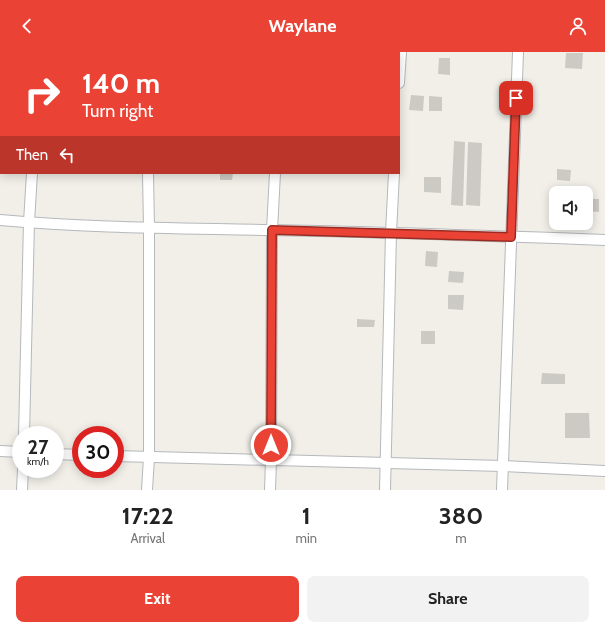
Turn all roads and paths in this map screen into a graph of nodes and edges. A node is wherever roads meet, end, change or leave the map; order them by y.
1 (401, 52) edge
2 (518, 52) edge
3 (400, 68) edge
4 (32, 174) edge
5 (148, 174) edge
6 (275, 174) edge
7 (394, 174) edge
8 (0, 220) edge
9 (29, 222) junction
10 (149, 228) junction
11 (272, 230) junction
12 (390, 233) junction
13 (511, 237) junction
14 (605, 240) edge
15 (24, 426) edge
16 (0, 451) edge
17 (12, 452) edge
18 (124, 456) edge
19 (148, 457) junction
20 (271, 460) junction
21 (385, 463) junction
22 (503, 466) junction
23 (605, 471) edge
24 (23, 478) edge
25 (22, 490) edge
26 (147, 490) edge
27 (270, 490) edge
28 (385, 490) edge
29 (502, 490) edge

1 - 3 street
2 - 13 street
4 - 9 street
5 - 10 street
6 - 11 street
7 - 12 street
8 - 9 street
9 - 10 street
9 - 15 street
10 - 11 street
10 - 19 street
11 - 12 street
11 - 20 street
12 - 13 street
12 - 21 street
13 - 14 street
13 - 22 street
16 - 17 street
18 - 19 street
19 - 20 street
19 - 26 street
20 - 21 street
20 - 27 street
21 - 22 street
21 - 28 street
22 - 23 street
22 - 29 street
24 - 25 street

